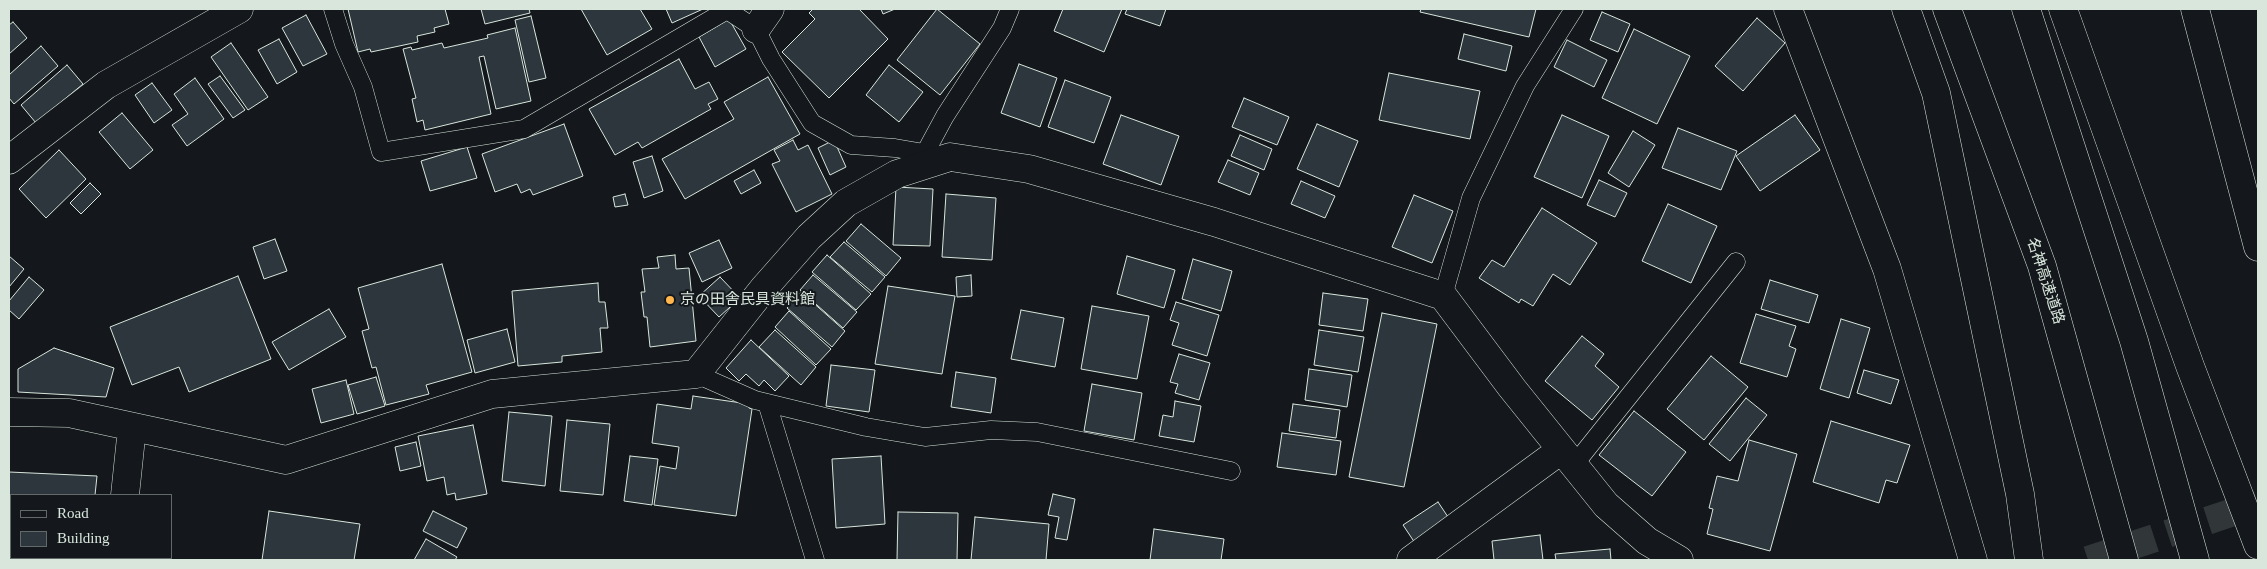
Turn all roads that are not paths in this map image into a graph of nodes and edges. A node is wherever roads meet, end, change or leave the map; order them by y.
1 (239, 9) edge
2 (333, 9) edge
3 (1010, 9) edge
4 (1574, 9) edge
5 (1788, 9) edge
6 (1906, 9) edge
7 (1947, 9) edge
8 (2026, 9) edge
9 (2063, 9) edge
10 (2195, 9) edge
11 (763, 19) edge
12 (938, 155) junction
13 (10, 157) edge
14 (2258, 248) edge
15 (1736, 262) dead end
16 (1443, 296) junction
17 (696, 374) junction
18 (767, 403) junction
19 (9, 412) edge
20 (132, 428) junction
21 (1567, 458) junction
22 (1230, 470) dead end
23 (125, 494) edge
24 (2258, 545) edge
25 (1646, 551) edge
26 (815, 560) edge
27 (1411, 560) edge
28 (1680, 560) edge
29 (1973, 560) edge
30 (2029, 560) edge
31 (2124, 560) edge
32 (2195, 560) edge

1 - 13 main road
2 - 11 lane
3 - 12 lane
4 - 16 lane
5 - 29 main road
6 - 30 main road
7 - 31 main road, 名神高速道路
8 - 32 main road
9 - 24 main road
10 - 14 main road
11 - 12 lane
12 - 16 main road
12 - 17 main road
15 - 21 lane
16 - 21 main road
17 - 18 lane
17 - 20 main road
18 - 22 lane
18 - 26 lane
19 - 20 main road
20 - 23 main road
21 - 25 main road
21 - 27 main road
25 - 28 main road

